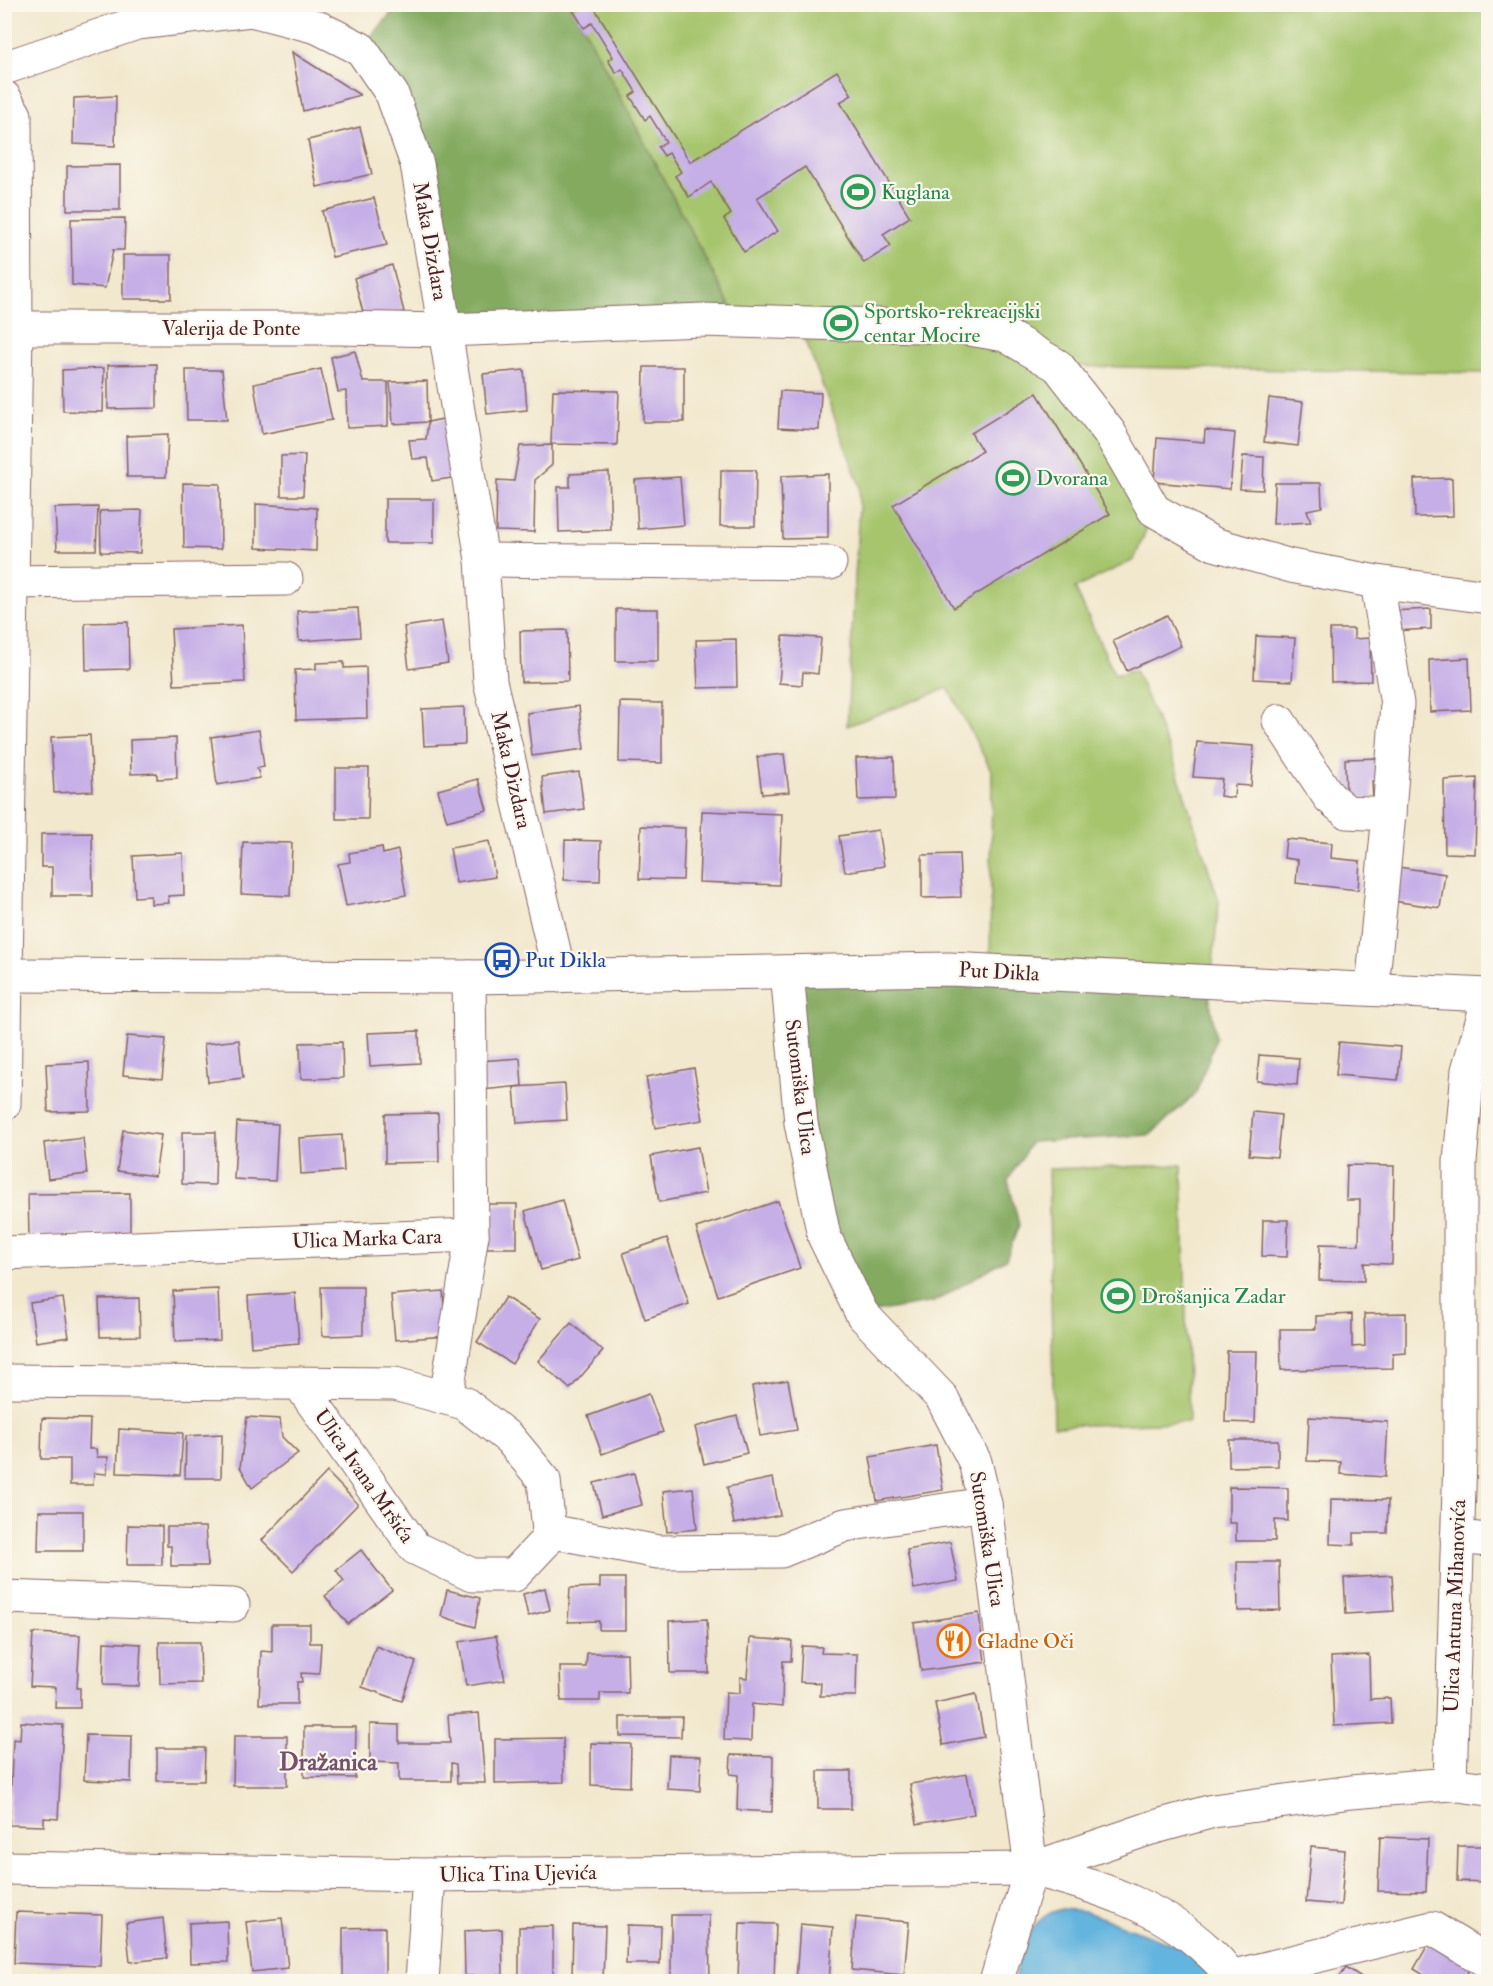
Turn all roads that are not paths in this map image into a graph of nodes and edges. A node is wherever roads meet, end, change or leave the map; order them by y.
1 (252, 7) edge
2 (4, 68) edge
3 (4, 98) edge
4 (10, 328) edge
5 (445, 330) junction
6 (482, 560) junction
7 (830, 563) dead end
8 (286, 579) dead end
9 (8, 582) edge
10 (1377, 582) junction
11 (1488, 597) edge
12 (1280, 721) dead end
13 (1389, 814) junction
14 (787, 972) junction
15 (6, 975) edge
16 (560, 976) junction
17 (469, 977) junction
18 (1372, 989) junction
19 (1488, 995) edge
20 (1488, 1001) edge
21 (4, 1104) edge
22 (472, 1235) junction
23 (4, 1253) edge
24 (1474, 1292) edge
25 (4, 1381) edge
26 (299, 1383) junction
27 (446, 1398) junction
28 (986, 1504) junction
29 (549, 1531) junction
30 (1473, 1538) edge
31 (4, 1597) edge
32 (233, 1605) dead end
33 (1450, 1784) junction
34 (1488, 1789) edge
35 (4, 1868) edge
36 (1030, 1869) junction
37 (429, 1875) junction
38 (1488, 1962) edge
39 (1231, 1979) edge
40 (422, 1982) edge
41 (996, 1982) edge

1 - 2 street
1 - 5 street, Maka Dizdara
3 - 4 street
4 - 5 street, Valerija de Ponte
4 - 9 street
5 - 6 street, Maka Dizdara
5 - 10 street, Valerija de Ponte
6 - 7 street
6 - 16 street, Maka Dizdara
8 - 9 street
9 - 15 street
10 - 11 street, Valerija de Ponte
10 - 13 street
12 - 13 street
13 - 18 street
14 - 16 street, Put Dikla
14 - 18 street, Put Dikla
14 - 28 street, Sutomiška Ulica
15 - 17 street, Put Dikla
15 - 21 street
16 - 17 street, Put Dikla
17 - 22 street, Ulica Marka Cara
18 - 19 street, Put Dikla
20 - 24 street, Ulica Antuna Mihanovića
22 - 23 street, Ulica Marka Cara
22 - 27 street
24 - 30 street, Ulica Antuna Mihanovića
25 - 26 street, Ulica Ivana Mršića
26 - 27 street, Ulica Ivana Mršića
26 - 29 street, Ulica Ivana Mršića
27 - 29 street, Ulica Ivana Mršića
28 - 29 street
28 - 36 street, Sutomiška Ulica
30 - 33 street, Ulica Antuna Mihanovića
31 - 32 street
33 - 34 street
33 - 36 street
35 - 37 street, Ulica Tina Ujevića
36 - 37 street, Ulica Tina Ujevića
36 - 39 street
36 - 41 street
37 - 40 street
38 - 39 street

